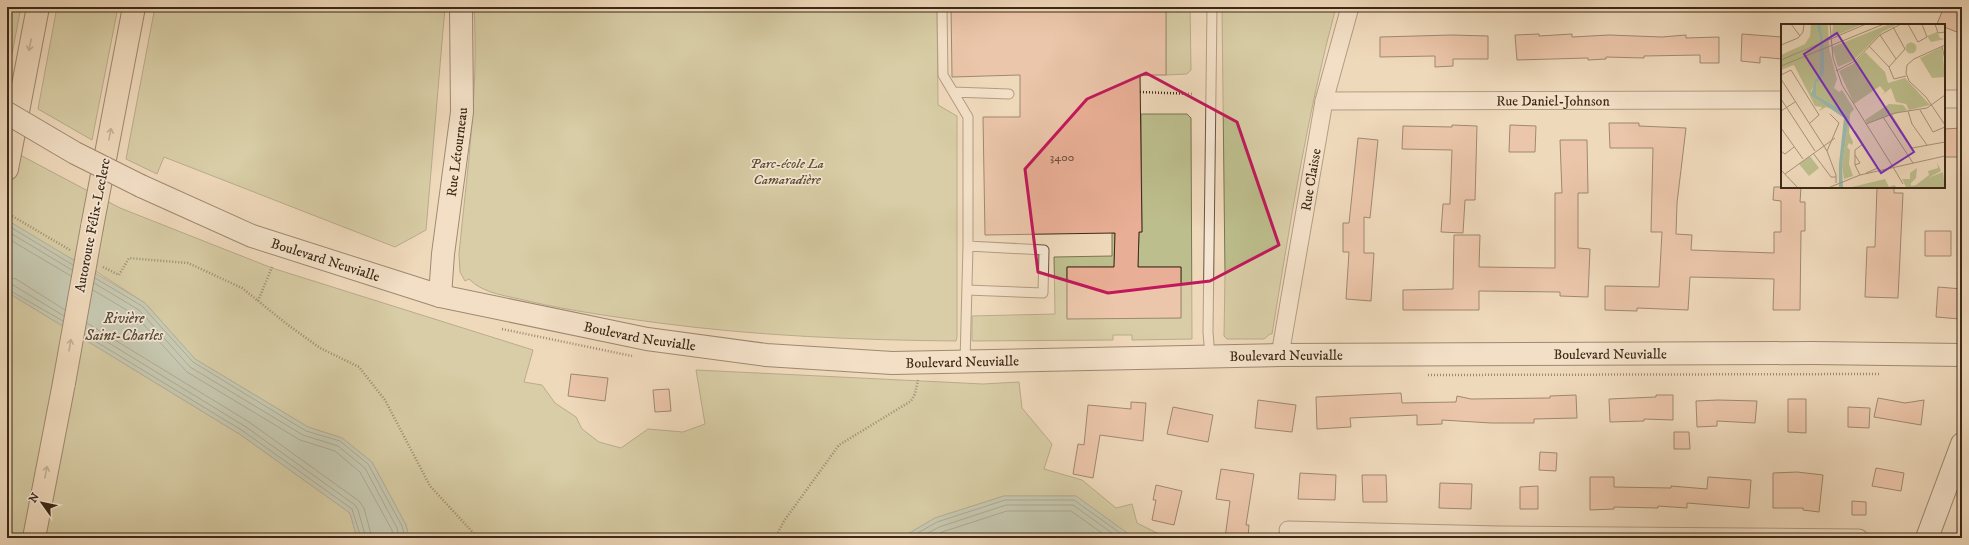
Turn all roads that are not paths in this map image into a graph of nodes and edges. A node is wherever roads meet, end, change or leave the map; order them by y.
1 (38, 7) edge
2 (134, 7) edge
3 (461, 7) edge
4 (942, 7) edge
5 (1212, 7) edge
6 (1350, 7) edge
7 (953, 92) junction
8 (1009, 94) dead end
9 (1945, 99) edge
10 (1962, 99) edge
11 (1781, 100) edge
12 (1324, 101) junction
13 (7, 114) edge
14 (7, 169) edge
15 (968, 246) junction
16 (967, 290) junction
17 (440, 296) junction
18 (1280, 355) junction
19 (1962, 355) edge
20 (1210, 356) junction
21 (965, 362) junction
22 (1962, 444) edge
23 (1288, 530) dead end
24 (1499, 536) edge
25 (34, 538) edge
26 (1859, 538) edge
27 (1927, 538) edge

1 -> 14 highway
25 -> 2 highway, Autoroute Félix-Leclerc, bridge
3 - 17 main road, Rue Létourneau
4 - 7 lane
5 - 20 lane
6 - 12 street, Rue Claisse
7 - 8 lane
7 - 15 lane
9 - 10 street
11 - 12 street, Rue Daniel-Johnson
12 - 18 street, Rue Claisse
13 - 17 main road, Boulevard Neuvialle, bridge
15 - 16 lane
15 - 16 lane
16 - 21 lane
17 - 21 main road, Boulevard Neuvialle
18 - 19 main road, Boulevard Neuvialle
18 - 20 main road, Boulevard Neuvialle
20 - 21 main road, Boulevard Neuvialle
22 - 27 main road
23 - 24 street
24 - 26 street

